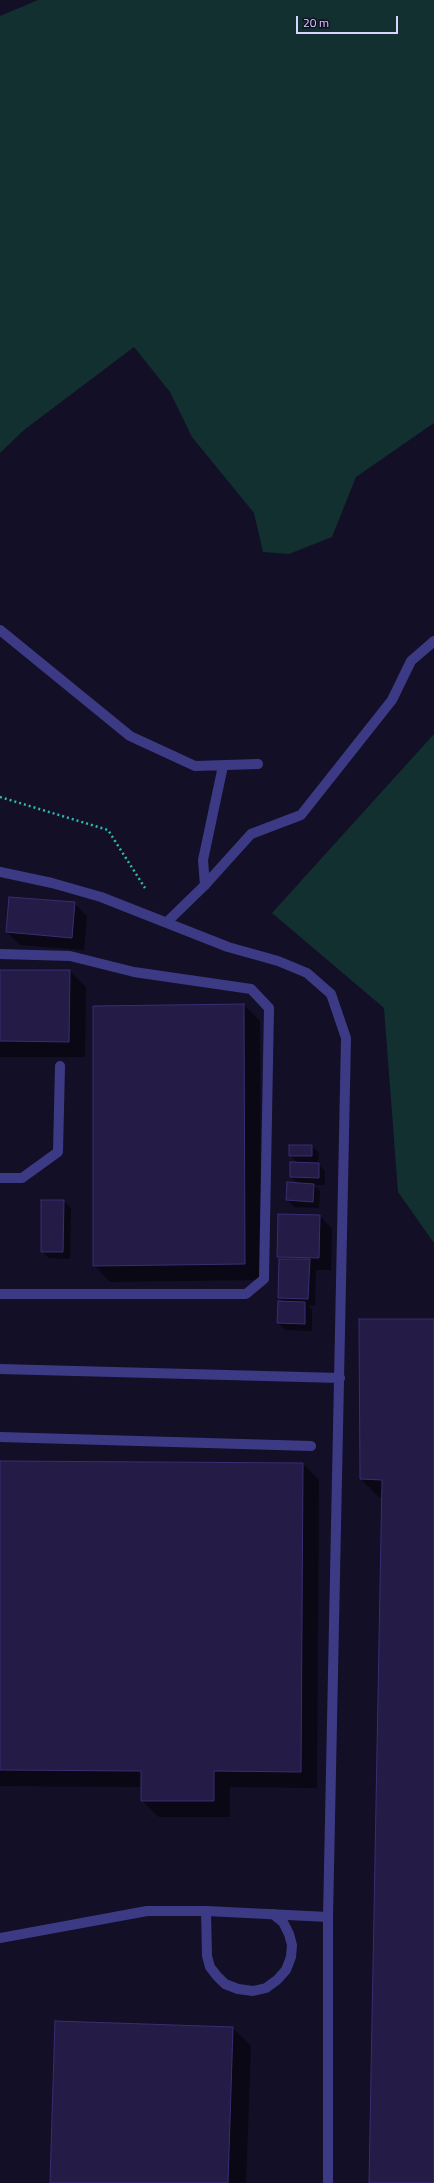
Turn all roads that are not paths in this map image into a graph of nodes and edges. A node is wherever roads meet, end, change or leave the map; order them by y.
1 (0, 630) edge
2 (434, 641) edge
3 (258, 764) dead end
4 (223, 766) junction
5 (0, 872) edge
6 (206, 886) junction
7 (167, 922) junction
8 (0, 954) edge
9 (60, 1066) dead end
10 (0, 1178) edge
11 (0, 1294) edge
12 (0, 1369) edge
13 (340, 1378) junction
14 (0, 1437) edge
15 (312, 1446) dead end
16 (206, 1911) junction
17 (273, 1914) junction
18 (328, 1917) junction
19 (0, 1938) edge
20 (328, 2183) edge

1 - 4 street
2 - 6 street
3 - 4 street
4 - 6 street
5 - 7 street
6 - 7 street
7 - 13 street
8 - 11 street
9 - 10 street
12 - 13 street
13 - 18 street
14 - 15 street
16 - 17 street
16 - 17 street
16 - 19 street
17 - 18 street
18 - 20 street

